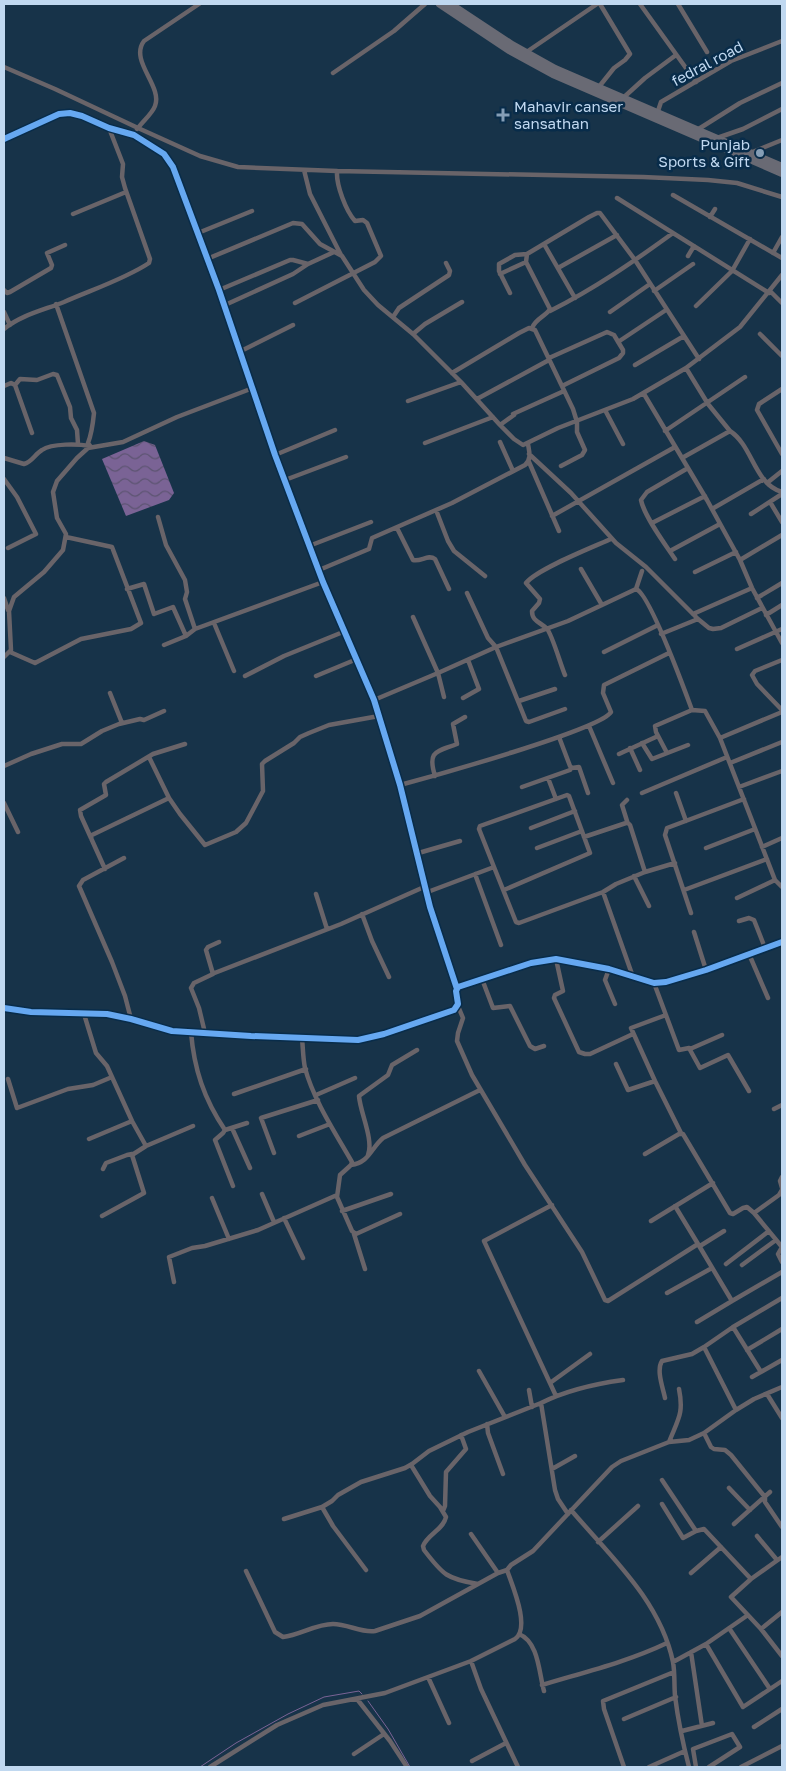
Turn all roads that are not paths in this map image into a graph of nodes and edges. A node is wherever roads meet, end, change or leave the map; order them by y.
1 (199, 4) edge
2 (425, 4) edge
3 (440, 4) edge
4 (450, 4) edge
5 (599, 4) edge
6 (640, 4) edge
7 (678, 4) edge
8 (782, 41) edge
9 (707, 52) dead end
10 (522, 54) junction
11 (676, 55) junction
12 (4, 67) edge
13 (333, 73) dead end
14 (696, 82) junction
15 (782, 83) edge
16 (598, 88) junction
17 (623, 98) junction
18 (782, 110) edge
19 (657, 115) junction
20 (108, 128) junction
21 (138, 128) junction
22 (697, 130) junction
23 (134, 135) junction
24 (716, 138) junction
25 (4, 139) edge
26 (782, 140) edge
27 (750, 152) junction
28 (782, 167) edge
29 (304, 170) junction
30 (337, 171) junction
31 (782, 173) edge
32 (126, 192) junction
33 (673, 195) dead end
34 (782, 197) edge
35 (617, 198) dead end
36 (715, 209) dead end
37 (252, 211) dead end
38 (73, 214) dead end
39 (710, 217) junction
40 (673, 233) junction
41 (198, 234) junction
42 (617, 235) junction
43 (782, 236) edge
44 (750, 239) junction
45 (544, 244) junction
46 (65, 245) dead end
47 (694, 246) junction
48 (334, 252) junction
49 (773, 252) junction
50 (527, 254) junction
51 (342, 256) junction
52 (688, 256) dead end
53 (782, 258) edge
54 (207, 259) junction
55 (635, 260) junction
56 (526, 262) junction
57 (308, 264) junction
58 (446, 264) dead end
59 (693, 264) dead end
60 (558, 268) junction
61 (732, 271) junction
62 (354, 273) junction
63 (500, 274) junction
64 (782, 275) edge
65 (650, 284) junction
66 (4, 290) edge
67 (219, 290) junction
68 (654, 291) junction
69 (769, 292) junction
70 (510, 293) dead end
71 (575, 298) junction
72 (462, 302) dead end
73 (782, 302) edge
74 (295, 303) dead end
75 (56, 304) junction
76 (225, 305) junction
77 (696, 306) dead end
78 (666, 310) junction
79 (550, 311) junction
80 (4, 312) edge
81 (610, 312) dead end
82 (393, 317) junction
83 (10, 324) junction
84 (293, 325) dead end
85 (532, 328) junction
86 (4, 329) edge
87 (413, 334) junction
88 (760, 334) dead end
89 (684, 336) junction
90 (618, 342) junction
91 (241, 351) junction
92 (782, 356) edge
93 (549, 359) junction
94 (698, 359) junction
95 (635, 365) dead end
96 (686, 368) junction
97 (452, 373) junction
98 (745, 378) dead end
99 (461, 382) junction
100 (15, 385) junction
101 (4, 386) edge
102 (253, 388) junction
103 (563, 389) junction
104 (782, 389) edge
105 (644, 394) junction
106 (477, 399) junction
107 (408, 401) dead end
108 (708, 404) junction
109 (605, 410) junction
110 (492, 417) junction
111 (577, 422) junction
112 (500, 425) junction
113 (335, 430) dead end
114 (666, 431) junction
115 (730, 431) junction
116 (32, 433) dead end
117 (500, 442) dead end
118 (425, 443) dead end
119 (78, 444) junction
120 (528, 444) junction
121 (623, 444) dead end
122 (90, 447) junction
123 (675, 447) junction
124 (529, 454) junction
125 (782, 454) edge
126 (275, 455) junction
127 (346, 457) dead end
128 (4, 458) edge
129 (682, 458) junction
130 (529, 462) junction
131 (561, 466) dead end
132 (688, 468) junction
133 (513, 471) junction
134 (782, 471) edge
135 (4, 479) edge
136 (285, 480) junction
137 (765, 481) junction
138 (782, 493) edge
139 (704, 496) junction
140 (579, 502) junction
141 (770, 502) junction
142 (712, 509) junction
143 (436, 510) junction
144 (751, 514) dead end
145 (552, 516) junction
146 (158, 518) dead end
147 (371, 522) dead end
148 (782, 522) edge
149 (652, 523) junction
150 (720, 524) junction
151 (397, 528) junction
152 (559, 531) dead end
153 (782, 535) edge
154 (66, 537) junction
155 (611, 539) junction
156 (309, 546) junction
157 (8, 548) dead end
158 (670, 551) junction
159 (736, 552) junction
160 (675, 559) dead end
161 (740, 560) junction
162 (581, 569) dead end
163 (319, 570) junction
164 (642, 571) dead end
165 (694, 572) dead end
166 (485, 576) dead end
167 (323, 582) junction
168 (782, 583) edge
169 (752, 588) junction
170 (128, 589) junction
171 (448, 589) dead end
172 (636, 589) junction
173 (467, 593) dead end
174 (4, 598) edge
175 (757, 598) junction
176 (602, 605) junction
177 (782, 605) edge
178 (762, 608) junction
179 (9, 611) junction
180 (693, 614) junction
181 (766, 615) junction
182 (413, 617) dead end
183 (698, 619) junction
184 (214, 622) junction
185 (658, 625) junction
186 (782, 628) edge
187 (195, 629) junction
188 (547, 629) junction
189 (343, 632) junction
190 (776, 632) junction
191 (661, 634) junction
192 (186, 636) junction
193 (782, 643) edge
194 (164, 645) dead end
195 (496, 647) junction
196 (737, 649) dead end
197 (10, 652) junction
198 (604, 652) dead end
199 (669, 653) junction
200 (4, 656) edge
201 (357, 659) junction
202 (468, 660) junction
203 (782, 660) edge
204 (234, 672) dead end
205 (438, 674) junction
206 (565, 675) dead end
207 (245, 676) dead end
208 (316, 676) dead end
209 (555, 689) dead end
210 (110, 693) dead end
211 (444, 697) dead end
212 (463, 698) dead end
213 (374, 700) junction
214 (519, 701) junction
215 (565, 709) dead end
216 (692, 710) junction
217 (782, 711) edge
218 (164, 712) dead end
219 (379, 716) junction
220 (465, 717) dead end
221 (122, 723) junction
222 (589, 726) junction
223 (658, 736) junction
224 (559, 737) junction
225 (720, 738) junction
226 (782, 742) edge
227 (642, 743) junction
228 (184, 744) dead end
229 (688, 745) dead end
230 (630, 748) junction
231 (619, 754) dead end
232 (667, 754) junction
233 (149, 757) junction
234 (729, 760) junction
235 (4, 766) edge
236 (572, 768) junction
237 (640, 770) dead end
238 (782, 771) edge
239 (435, 776) junction
240 (548, 778) junction
241 (613, 783) dead end
242 (400, 785) junction
243 (522, 787) dead end
244 (739, 787) junction
245 (588, 793) dead end
246 (642, 793) dead end
247 (676, 793) dead end
248 (170, 798) junction
249 (556, 799) junction
250 (744, 799) junction
251 (627, 800) dead end
252 (4, 803) edge
253 (575, 812) junction
254 (686, 821) junction
255 (627, 822) junction
256 (531, 828) dead end
257 (755, 829) junction
258 (582, 831) junction
259 (18, 832) dead end
260 (91, 836) junction
261 (584, 837) junction
262 (782, 838) edge
263 (460, 841) dead end
264 (762, 847) junction
265 (537, 848) dead end
266 (706, 848) dead end
267 (416, 854) junction
268 (124, 858) dead end
269 (767, 859) junction
270 (675, 863) junction
271 (494, 867) junction
272 (105, 869) junction
273 (645, 872) junction
274 (475, 874) junction
275 (634, 876) junction
276 (778, 881) edge
277 (424, 887) junction
278 (782, 887) edge
279 (504, 890) junction
280 (684, 890) junction
281 (603, 892) junction
282 (425, 893) junction
283 (316, 894) dead end
284 (736, 898) dead end
285 (649, 906) dead end
286 (691, 913) dead end
287 (362, 914) junction
288 (739, 921) dead end
289 (327, 929) junction
290 (694, 932) dead end
291 (219, 942) dead end
292 (782, 942) edge
293 (501, 945) dead end
294 (765, 948) junction
295 (749, 954) junction
296 (556, 959) junction
297 (609, 969) junction
298 (706, 970) junction
299 (212, 974) junction
300 (389, 977) dead end
301 (632, 977) junction
302 (482, 979) junction
303 (654, 983) junction
304 (457, 988) junction
305 (768, 998) dead end
306 (614, 1004) dead end
307 (458, 1006) junction
308 (4, 1008) edge
309 (84, 1014) junction
310 (666, 1015) junction
311 (131, 1019) junction
312 (190, 1032) junction
313 (205, 1033) junction
314 (633, 1034) junction
315 (722, 1035) dead end
316 (302, 1038) junction
317 (544, 1046) dead end
318 (690, 1049) junction
319 (417, 1050) dead end
320 (616, 1064) dead end
321 (306, 1070) junction
322 (112, 1077) junction
323 (355, 1078) dead end
324 (8, 1079) dead end
325 (655, 1081) junction
326 (480, 1090) junction
327 (749, 1091) dead end
328 (234, 1094) dead end
329 (317, 1097) junction
330 (782, 1105) edge
331 (774, 1110) dead end
332 (132, 1121) junction
333 (246, 1123) dead end
334 (330, 1124) junction
335 (193, 1126) dead end
336 (232, 1128) junction
337 (225, 1130) junction
338 (681, 1133) junction
339 (299, 1136) dead end
340 (89, 1138) dead end
341 (146, 1146) junction
342 (274, 1153) dead end
343 (132, 1154) junction
344 (645, 1154) dead end
345 (358, 1164) junction
346 (351, 1165) junction
347 (250, 1168) dead end
348 (103, 1169) dead end
349 (782, 1177) edge
350 (713, 1183) junction
351 (233, 1186) dead end
352 (782, 1189) edge
353 (262, 1194) dead end
354 (390, 1194) dead end
355 (337, 1195) junction
356 (212, 1198) dead end
357 (552, 1205) junction
358 (675, 1206) junction
359 (342, 1210) junction
360 (754, 1213) junction
361 (400, 1214) dead end
362 (102, 1216) dead end
363 (284, 1218) junction
364 (651, 1221) dead end
365 (274, 1222) junction
366 (724, 1231) dead end
367 (769, 1231) junction
368 (354, 1234) junction
369 (228, 1239) junction
370 (776, 1240) junction
371 (699, 1245) junction
372 (782, 1247) edge
373 (303, 1258) dead end
374 (782, 1262) edge
375 (726, 1264) dead end
376 (742, 1265) dead end
377 (712, 1268) junction
378 (365, 1269) dead end
379 (782, 1272) edge
380 (174, 1282) dead end
381 (668, 1292) dead end
382 (782, 1298) edge
383 (732, 1301) junction
384 (697, 1322) dead end
385 (733, 1327) junction
386 (782, 1329) edge
387 (704, 1347) junction
388 (747, 1350) junction
389 (590, 1354) dead end
390 (782, 1360) edge
391 (479, 1371) dead end
392 (761, 1372) junction
393 (752, 1377) dead end
394 (623, 1380) dead end
395 (550, 1383) junction
396 (782, 1387) edge
397 (679, 1388) dead end
398 (529, 1390) dead end
399 (768, 1394) junction
400 (556, 1396) junction
401 (665, 1398) dead end
402 (541, 1403) junction
403 (532, 1407) junction
404 (736, 1410) junction
405 (505, 1417) junction
406 (782, 1418) edge
407 (487, 1424) junction
408 (704, 1433) junction
409 (461, 1435) junction
410 (669, 1442) junction
411 (575, 1456) dead end
412 (411, 1465) junction
413 (552, 1469) junction
414 (503, 1474) dead end
415 (662, 1480) dead end
416 (730, 1488) dead end
417 (770, 1492) dead end
418 (764, 1497) junction
419 (662, 1504) dead end
420 (638, 1506) dead end
421 (322, 1507) junction
422 (750, 1510) junction
423 (443, 1511) junction
424 (570, 1512) junction
425 (284, 1519) dead end
426 (734, 1524) dead end
427 (782, 1527) edge
428 (696, 1531) junction
429 (471, 1534) dead end
430 (757, 1536) dead end
431 (598, 1542) junction
432 (721, 1547) junction
433 (782, 1556) edge
434 (777, 1560) junction
435 (366, 1570) dead end
436 (507, 1570) junction
437 (246, 1571) dead end
438 (498, 1573) junction
439 (691, 1573) dead end
440 (751, 1580) junction
441 (478, 1584) junction
442 (782, 1612) edge
443 (748, 1615) junction
444 (729, 1628) junction
445 (761, 1629) junction
446 (519, 1634) junction
447 (668, 1643) junction
448 (706, 1644) junction
449 (782, 1644) edge
450 (776, 1648) junction
451 (691, 1652) junction
452 (782, 1656) edge
453 (470, 1661) junction
454 (672, 1662) junction
455 (674, 1672) junction
456 (428, 1677) junction
457 (782, 1681) edge
458 (542, 1685) junction
459 (770, 1689) junction
460 (544, 1691) dead end
461 (676, 1697) junction
462 (357, 1699) junction
463 (782, 1708) edge
464 (624, 1719) dead end
465 (449, 1723) dead end
466 (712, 1723) dead end
467 (702, 1726) junction
468 (754, 1727) dead end
469 (682, 1730) junction
470 (384, 1734) junction
471 (506, 1743) junction
472 (782, 1746) edge
473 (685, 1751) junction
474 (354, 1754) dead end
475 (472, 1761) dead end
476 (658, 1765) edge
477 (210, 1767) edge
478 (407, 1767) edge
479 (518, 1767) edge
480 (624, 1767) edge
481 (649, 1767) edge
482 (689, 1767) edge
483 (696, 1767) edge
484 (709, 1767) edge
485 (741, 1767) edge

1 - 21 street
2 - 13 street
3 - 10 highway
4 - 10 highway
5 - 10 street
5 - 16 street
6 - 11 street
7 - 9 street
8 - 14 street, fedral road
10 - 16 highway
10 - 19 highway
11 - 14 street
11 - 17 street
12 - 21 street
14 - 19 street, fedral road
15 - 22 street
16 - 17 highway
17 - 19 highway
18 - 24 street
19 - 22 highway
19 - 31 highway
20 - 23 street
20 - 25 street
20 - 32 street
21 - 23 street
21 - 29 street
22 - 24 highway
23 - 41 street
24 - 27 highway
26 - 27 street
27 - 28 highway
29 - 30 street
29 - 51 street
30 - 34 street
30 - 62 street
32 - 38 street
32 - 75 street
33 - 39 street
35 - 40 street
36 - 39 street
37 - 41 street
39 - 44 street
40 - 47 street
40 - 55 street
41 - 54 street
42 - 45 street
42 - 55 street
42 - 60 street
43 - 49 street
44 - 49 street
44 - 61 street
45 - 50 street
45 - 60 street
46 - 66 street
47 - 52 street
47 - 61 street
48 - 51 street
48 - 54 street
48 - 57 street
49 - 53 street
50 - 56 street
50 - 63 street
51 - 62 street
54 - 67 street
55 - 65 street
55 - 71 street
56 - 63 street
56 - 79 street
57 - 67 street
57 - 76 street
58 - 82 street
59 - 68 street
60 - 71 street
61 - 69 street
61 - 77 street
62 - 74 street
62 - 82 street
63 - 70 street
64 - 69 street
65 - 68 street
65 - 81 street
67 - 76 street
68 - 78 street
69 - 73 street
69 - 94 street
71 - 79 street
72 - 87 street
75 - 83 street
75 - 122 street
76 - 91 street
78 - 89 street
78 - 90 street
79 - 85 street
80 - 83 street
82 - 87 street
83 - 86 street
84 - 91 street
85 - 93 street
85 - 97 street
87 - 97 street
88 - 92 street
89 - 94 street
89 - 95 street
90 - 93 street
90 - 103 street
91 - 102 street
93 - 103 street
93 - 106 street
94 - 96 street
96 - 105 street
96 - 108 street
97 - 99 street
98 - 108 street
99 - 106 street
99 - 107 street
100 - 101 street
100 - 116 street
100 - 119 street
102 - 122 street
102 - 126 street
103 - 111 street
103 - 112 street
104 - 125 street
105 - 109 street
105 - 114 street
106 - 110 street
108 - 114 street
108 - 115 street
109 - 111 street
109 - 121 street
110 - 112 street
110 - 118 street
111 - 120 street
111 - 131 street
112 - 120 street
113 - 126 street
114 - 123 street
115 - 129 street
115 - 137 street
117 - 133 street
119 - 122 street
119 - 128 street
120 - 124 street
122 - 154 street
123 - 129 street
123 - 140 street
124 - 130 street
124 - 140 street
126 - 136 street
127 - 136 street
129 - 132 street
130 - 133 street
130 - 145 street
132 - 139 street
132 - 149 street
133 - 143 street
134 - 137 street
135 - 157 street
136 - 156 street
137 - 138 street
137 - 142 street
138 - 141 street
139 - 142 street
139 - 149 street
140 - 145 street
140 - 155 street
141 - 144 street
141 - 148 street
142 - 150 street
143 - 151 street
143 - 166 street
145 - 152 street
146 - 187 street
147 - 156 street
149 - 158 street
150 - 158 street
150 - 159 street
151 - 163 street
151 - 171 street
153 - 161 street
154 - 170 street
154 - 179 street
155 - 180 street
155 - 188 street
156 - 163 street
158 - 160 street
159 - 161 street
159 - 165 street
161 - 169 street
162 - 176 street
163 - 167 street
164 - 172 street
167 - 184 street
167 - 189 street
168 - 175 street
169 - 175 street
169 - 180 street
170 - 192 street
170 - 197 street
172 - 176 street
172 - 185 street
173 - 195 street
174 - 179 street
175 - 178 street
176 - 188 street
177 - 181 street
178 - 181 street
178 - 183 street
179 - 197 street
180 - 183 street
181 - 190 street
182 - 205 street
183 - 191 street
184 - 187 street
184 - 204 street
185 - 191 street
185 - 198 street
186 - 190 street
187 - 192 street
188 - 195 street
188 - 206 street
189 - 201 street
189 - 207 street
190 - 193 street
190 - 196 street
191 - 199 street
192 - 194 street
195 - 202 street
195 - 214 street
197 - 200 street
199 - 216 street
199 - 222 street
201 - 208 street
201 - 213 street
202 - 205 street
202 - 212 street
203 - 217 street
205 - 211 street
205 - 213 street
209 - 214 street
210 - 221 street
213 - 219 street
214 - 215 street
216 - 223 street
216 - 225 street
217 - 225 street
218 - 221 street
219 - 242 street
219 - 248 street
220 - 239 street
221 - 235 street
222 - 224 street
222 - 241 street
223 - 227 street
223 - 232 street
224 - 236 street
224 - 239 street
225 - 234 street
226 - 234 street
227 - 230 street
227 - 232 street
228 - 233 street
229 - 232 street
230 - 231 street
230 - 237 street
233 - 248 street
233 - 260 street
234 - 244 street
234 - 246 street
236 - 240 street
236 - 245 street
238 - 244 street
239 - 242 street
240 - 243 street
240 - 249 street
242 - 267 street
244 - 250 street
247 - 254 street
248 - 260 street
249 - 253 street
249 - 271 street
250 - 254 street
250 - 257 street
251 - 255 street
252 - 259 street
253 - 256 street
253 - 258 street
254 - 270 street
255 - 261 street
255 - 273 street
257 - 264 street
257 - 266 street
258 - 261 street
258 - 265 street
260 - 272 street
261 - 279 street
262 - 264 street
263 - 267 street
264 - 269 street
267 - 277 street
268 - 272 street
269 - 276 street
269 - 280 street
270 - 273 street
270 - 280 street
271 - 274 street
271 - 279 street
272 - 311 street
273 - 275 street
274 - 282 street
274 - 293 street
275 - 281 street
275 - 285 street
276 - 278 street
276 - 284 street
277 - 282 street
277 - 287 street
279 - 281 street
280 - 286 street
281 - 301 street
282 - 304 street
283 - 289 street
287 - 289 street
287 - 300 street
288 - 294 street
289 - 299 street
290 - 298 street
291 - 299 street
292 - 294 street
294 - 295 street
295 - 298 street
295 - 305 street
296 - 297 street
296 - 302 street
296 - 314 street
297 - 301 street
297 - 306 street
298 - 303 street
299 - 313 street
301 - 303 street
302 - 304 street
302 - 317 street
303 - 310 street
304 - 307 street
307 - 316 street
307 - 326 street
308 - 309 street
309 - 311 street
309 - 322 street
310 - 314 street
310 - 318 street
311 - 312 street
312 - 313 street
312 - 337 street
313 - 316 street
314 - 325 street
315 - 318 street
316 - 321 street
318 - 327 street
319 - 345 street
320 - 325 street
321 - 328 street
321 - 329 street
322 - 324 street
322 - 332 street
323 - 329 street
325 - 338 street
326 - 345 street
326 - 357 street
329 - 334 street
329 - 342 street
330 - 331 street
332 - 340 street
332 - 341 street
333 - 336 street
334 - 339 street
334 - 346 street
335 - 341 street
336 - 337 street
336 - 347 street
337 - 351 street
338 - 344 street
338 - 350 street
341 - 343 street
343 - 348 street
343 - 362 street
345 - 346 street
346 - 355 street
349 - 352 street
350 - 358 street
350 - 360 street
352 - 360 street
353 - 365 street
354 - 359 street
355 - 359 street
355 - 363 street
356 - 369 street
357 - 371 street
357 - 395 street
358 - 364 street
358 - 371 street
359 - 368 street
360 - 367 street
361 - 368 street
363 - 365 street
363 - 373 street
365 - 369 street
366 - 371 street
367 - 370 street
367 - 375 street
368 - 378 street
369 - 380 street
370 - 372 street
370 - 376 street
371 - 377 street
372 - 374 street
377 - 381 street
377 - 383 street
379 - 383 street
382 - 385 street
383 - 384 street
385 - 387 street
385 - 388 street
386 - 388 street
387 - 401 street
387 - 404 street
388 - 392 street
389 - 395 street
390 - 392 street
391 - 405 street
392 - 393 street
394 - 400 street
395 - 400 street
396 - 399 street
397 - 410 street
398 - 403 street
399 - 404 street
399 - 406 street
400 - 402 street
402 - 403 street
402 - 413 street
403 - 405 street
404 - 408 street
405 - 407 street
407 - 409 street
407 - 414 street
408 - 410 street
408 - 418 street
409 - 412 street
409 - 423 street
410 - 424 street
411 - 413 street
412 - 421 street
412 - 423 street
413 - 424 street
415 - 428 street
416 - 422 street
417 - 418 street
418 - 422 street
418 - 427 street
419 - 428 street
420 - 431 street
421 - 425 street
421 - 435 street
422 - 426 street
423 - 441 street
424 - 431 street
424 - 436 street
428 - 432 street
429 - 438 street
430 - 434 street
431 - 447 street
432 - 439 street
432 - 440 street
433 - 434 street
434 - 440 street
436 - 438 street
436 - 446 street
437 - 441 street
438 - 441 street
440 - 443 street
442 - 445 street
443 - 444 street
443 - 445 street
444 - 448 street
444 - 459 street
445 - 450 street
446 - 453 street
446 - 458 street
447 - 454 street
447 - 458 street
448 - 451 street
448 - 459 street
449 - 450 street
450 - 452 street
451 - 454 street
451 - 467 street
453 - 456 street
453 - 471 street
454 - 455 street
455 - 461 street
455 - 480 street
456 - 462 street
456 - 465 street
457 - 459 street
458 - 460 street
461 - 464 street
461 - 469 street
462 - 470 street
462 - 477 street
463 - 468 street
466 - 467 street
467 - 469 street
469 - 473 street
470 - 474 street
470 - 478 street
471 - 475 street
471 - 479 street
472 - 485 street
473 - 476 street
473 - 482 street
476 - 481 street
483 - 484 street

